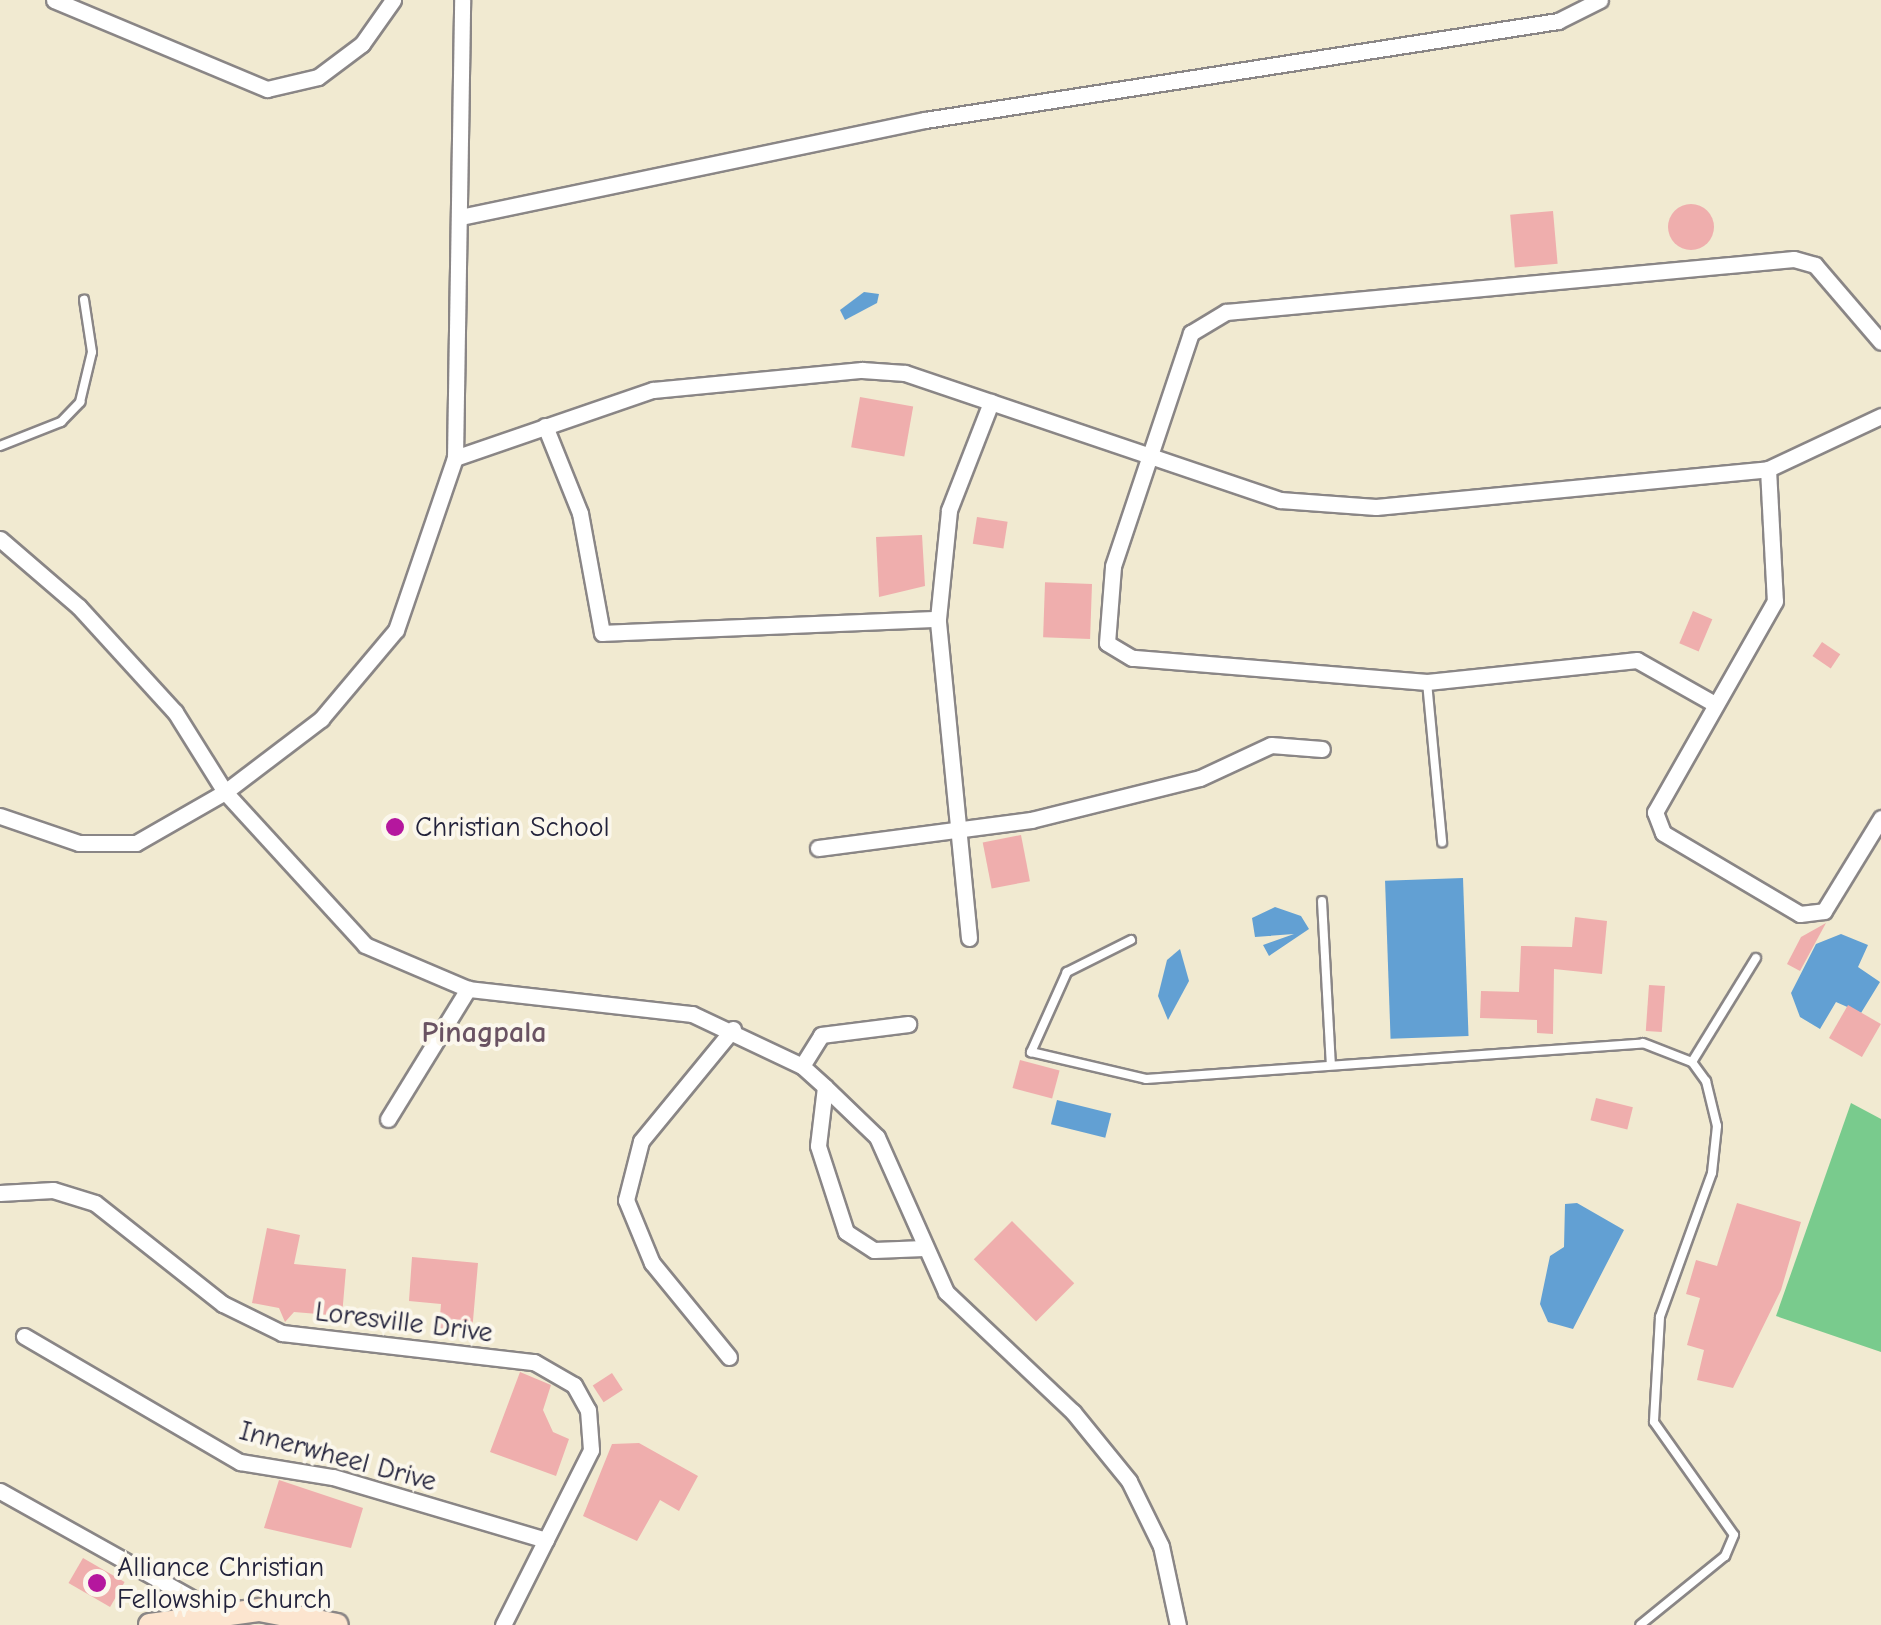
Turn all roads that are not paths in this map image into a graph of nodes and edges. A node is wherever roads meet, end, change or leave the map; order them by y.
1 (54, 0) edge
2 (393, 0) edge
3 (462, 0) edge
4 (1600, 0) edge
5 (460, 217) junction
6 (84, 300) dead end
7 (1881, 342) edge
8 (991, 402) junction
9 (1881, 416) edge
10 (546, 426) junction
11 (0, 446) edge
12 (456, 458) junction
13 (1143, 459) junction
14 (1768, 470) junction
15 (0, 539) edge
16 (938, 619) junction
17 (1427, 682) junction
18 (1713, 703) junction
19 (1322, 749) dead end
20 (226, 792) junction
21 (0, 816) edge
22 (1881, 818) edge
23 (955, 834) junction
24 (1442, 842) dead end
25 (818, 848) dead end
26 (1322, 901) dead end
27 (969, 938) dead end
28 (1132, 940) dead end
29 (1756, 958) dead end
30 (468, 989) junction
31 (908, 1024) dead end
32 (733, 1029) junction
33 (1692, 1062) junction
34 (1331, 1065) junction
35 (802, 1066) junction
36 (825, 1087) junction
37 (388, 1118) dead end
38 (0, 1192) edge
39 (924, 1248) junction
40 (24, 1336) dead end
41 (729, 1357) dead end
42 (0, 1490) edge
43 (546, 1540) junction
44 (214, 1610) junction
45 (150, 1625) edge
46 (337, 1625) edge
47 (503, 1625) edge
48 (1178, 1625) edge
49 (1640, 1625) edge

1 - 2 street
3 - 5 street
4 - 5 street
5 - 12 street
6 - 11 lane
7 - 13 street
8 - 10 street
8 - 13 street
8 - 16 street
9 - 14 street
10 - 12 street
10 - 16 street
12 - 20 street
13 - 14 street
13 - 17 street
14 - 18 street
15 - 20 street
16 - 23 street
17 - 18 street
17 - 24 lane
18 - 22 street
19 - 23 street
20 - 21 street
20 - 30 street
23 - 25 street
23 - 27 street
26 - 34 lane
28 - 34 lane
29 - 33 lane
30 - 32 street
30 - 37 street
31 - 35 street
32 - 35 street
32 - 41 street
33 - 34 lane
33 - 49 lane
35 - 36 street
36 - 39 street
36 - 39 street
38 - 43 street, Loresville Drive
39 - 48 street
40 - 43 street, Innerwheel Drive
42 - 44 street
43 - 47 street, Loresville Drive
44 - 45 main road
44 - 46 main road

